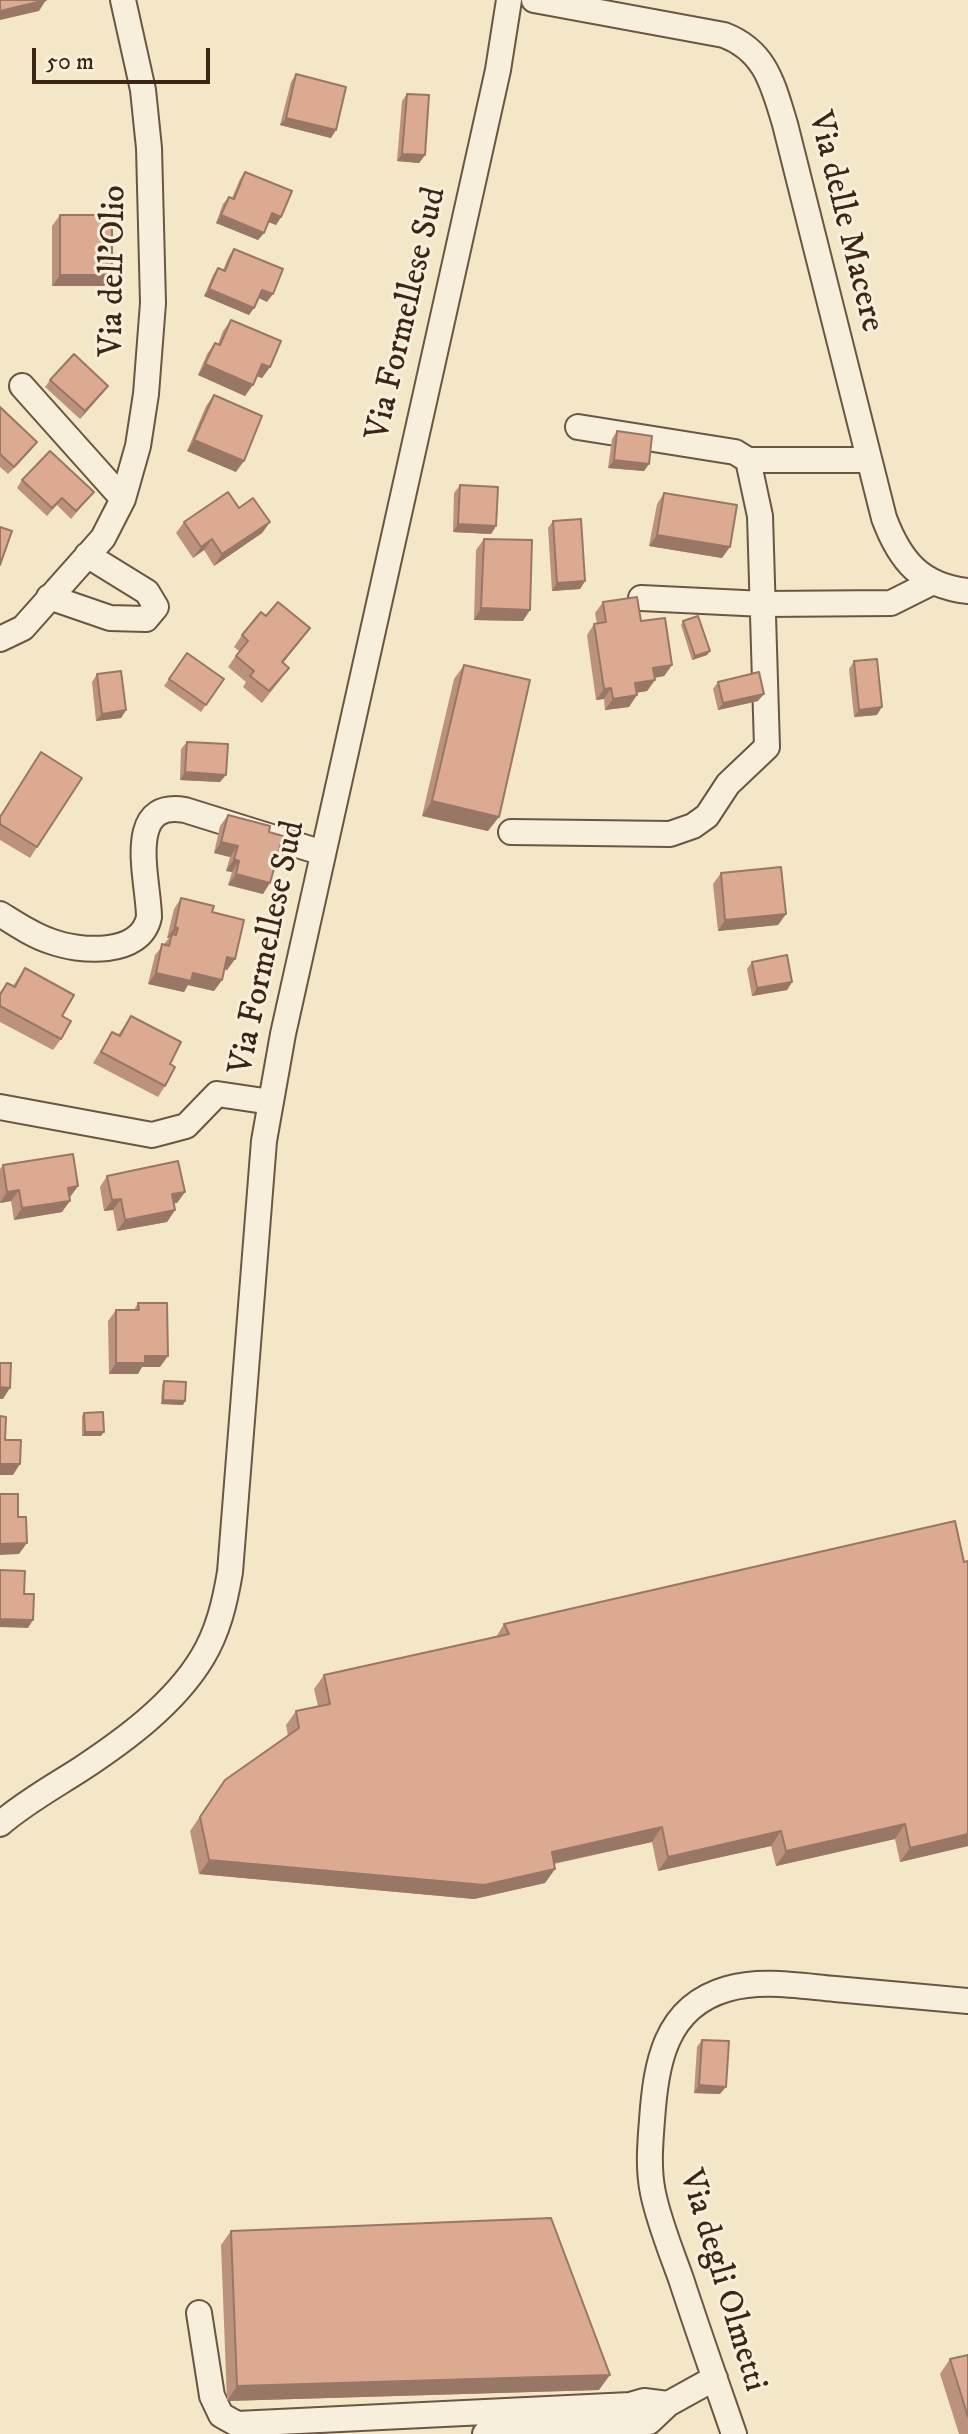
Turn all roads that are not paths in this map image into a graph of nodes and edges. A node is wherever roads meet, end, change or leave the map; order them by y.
1 (123, 0) edge
2 (509, 0) edge
3 (534, 0) edge
4 (22, 386) dead end
5 (578, 427) dead end
6 (748, 460) junction
7 (869, 460) junction
8 (123, 499) junction
9 (95, 546) junction
10 (933, 582) junction
11 (968, 591) edge
12 (49, 597) junction
13 (641, 598) edge
14 (764, 604) junction
15 (0, 639) edge
16 (511, 832) dead end
17 (323, 853) junction
18 (0, 914) edge
19 (271, 1102) junction
20 (0, 1107) edge
21 (0, 1824) edge
22 (968, 2001) edge
23 (199, 2313) dead end
24 (715, 2378) junction
25 (668, 2404) junction
26 (485, 2434) edge
27 (734, 2434) edge

1 - 8 street, Via dell'Olio
2 - 17 street, Via Formellese Sud
3 - 7 street, Via delle Macere
4 - 8 street
5 - 6 street
6 - 7 street
6 - 14 street
7 - 10 street, Via delle Macere
8 - 9 street, Via dell'Olio
9 - 12 street, Via dell'Olio
9 - 12 street
10 - 11 street, Via delle Macere
10 - 14 street
12 - 15 street, Via dell'Olio
13 - 14 street
14 - 16 street
17 - 18 street
17 - 19 street, Via Formellese Sud
19 - 20 street
19 - 21 street, Via Formellese Sud
22 - 24 street, Via degli Olmetti
23 - 25 street
24 - 25 street
24 - 27 street, Via degli Olmetti
25 - 26 street

